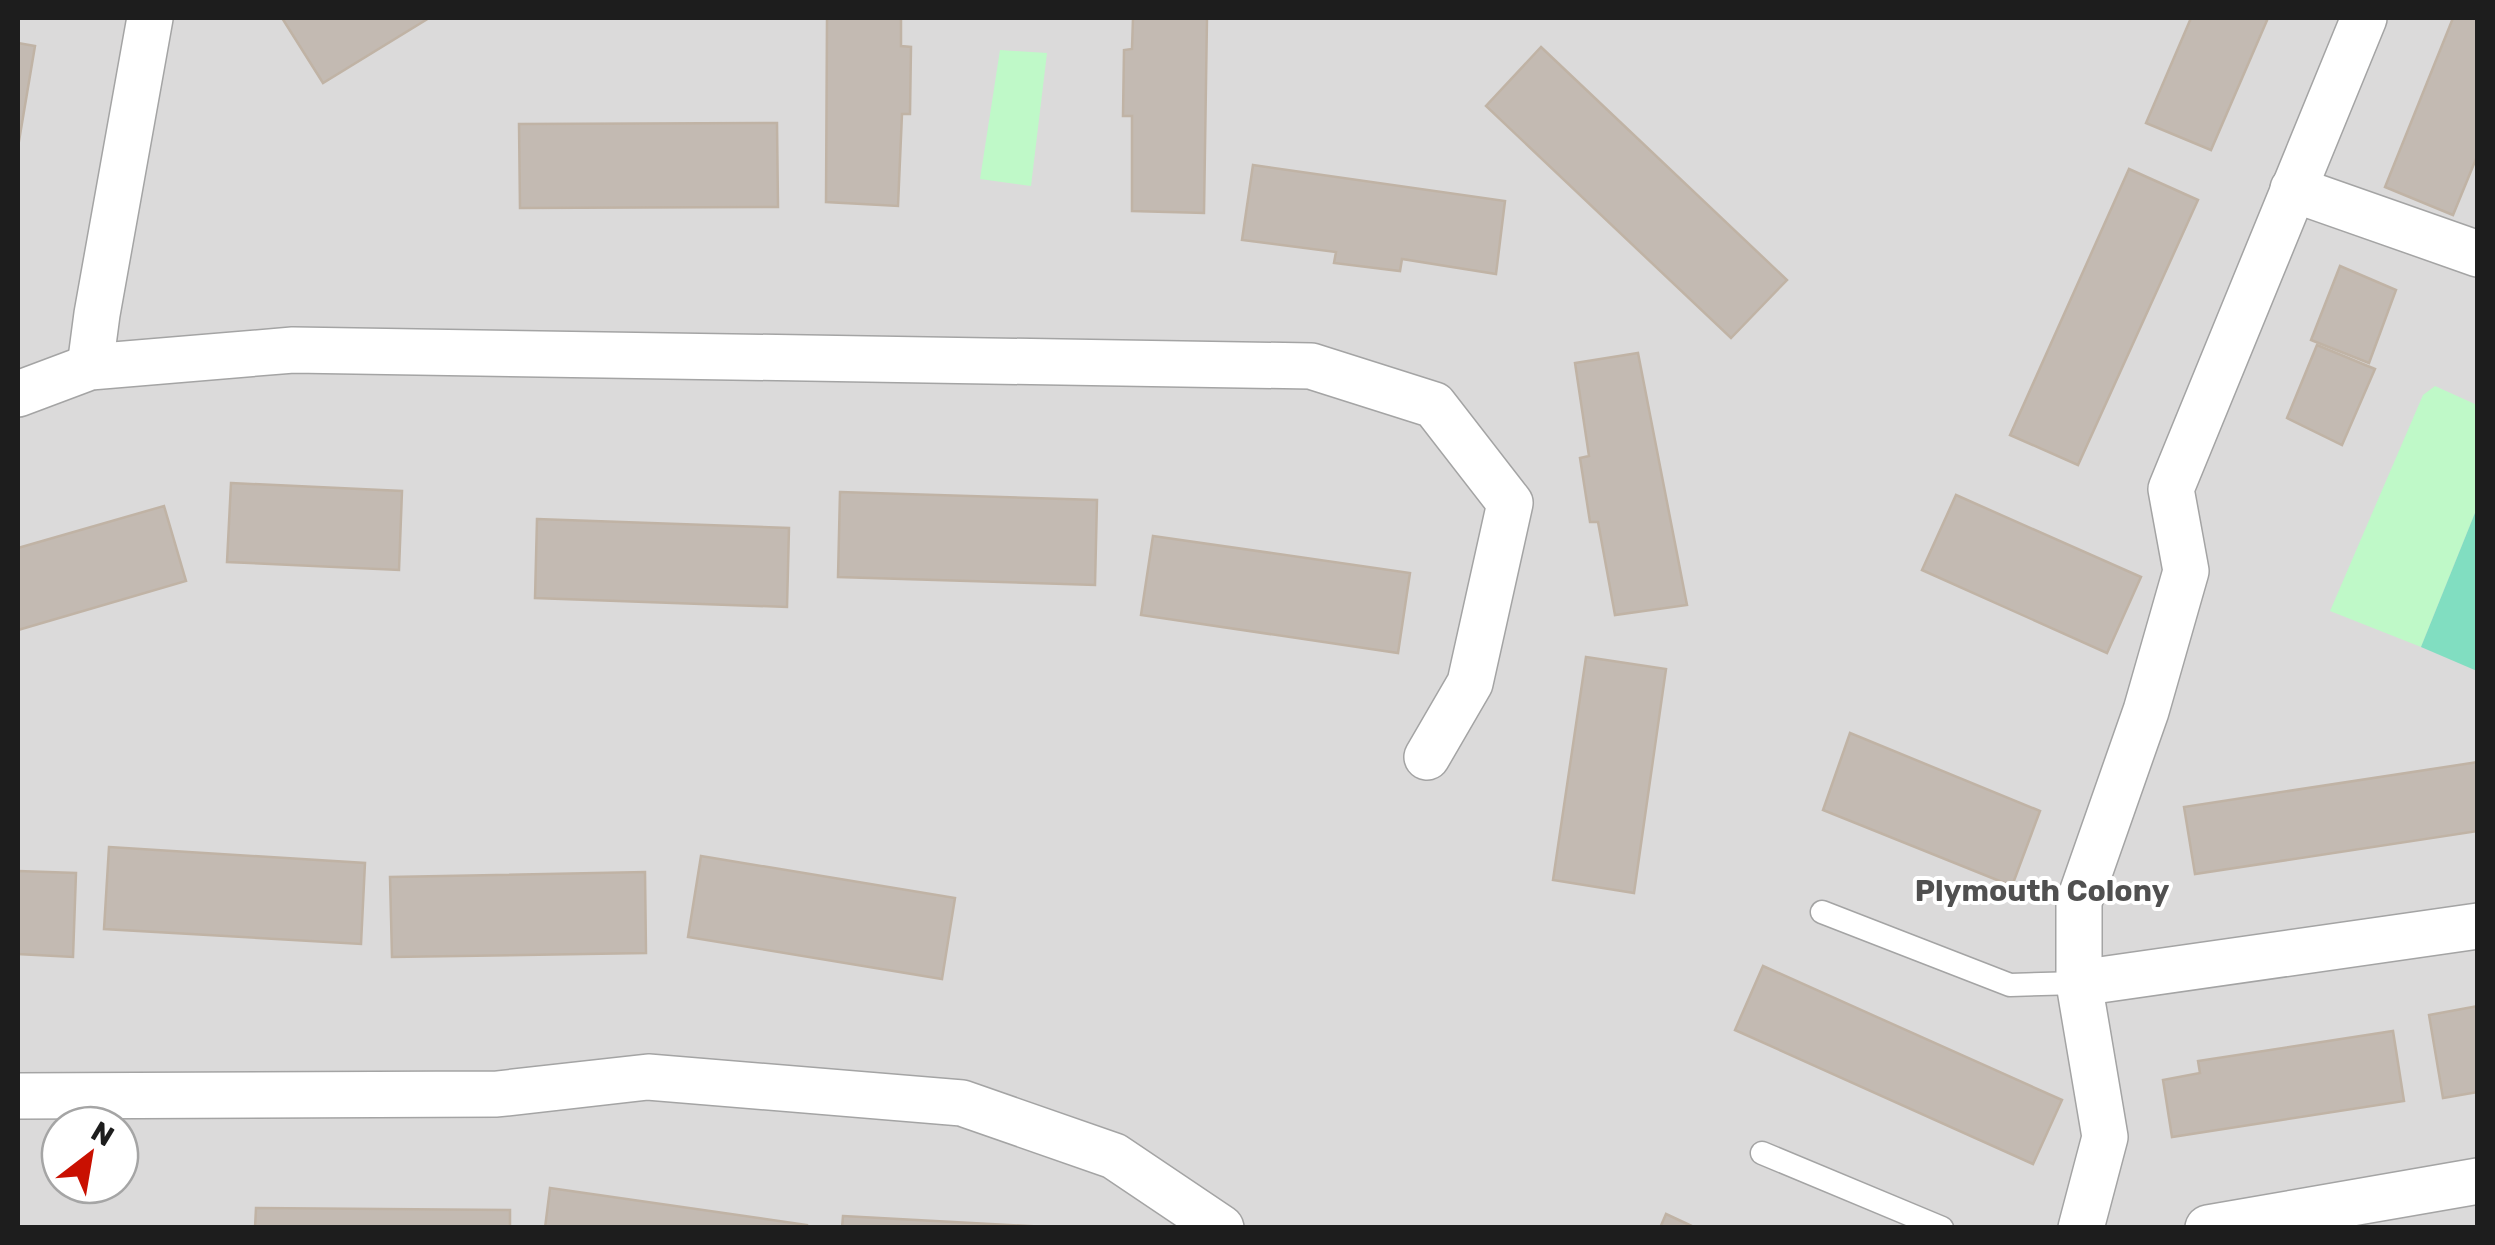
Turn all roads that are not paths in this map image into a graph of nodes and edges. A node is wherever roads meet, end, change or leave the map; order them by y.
1 (150, 18) edge
2 (2364, 18) edge
3 (2293, 189) junction
4 (2478, 254) edge
5 (90, 367) junction
6 (18, 394) edge
7 (1427, 757) dead end
8 (1822, 912) dead end
9 (2478, 926) edge
10 (2079, 983) junction
11 (18, 1096) edge
12 (1762, 1153) dead end
13 (2478, 1181) edge
14 (1221, 1228) edge
15 (1942, 1228) edge
16 (2081, 1228) edge
17 (2208, 1228) edge

1 - 5 street
2 - 3 street
3 - 4 street
3 - 10 street
5 - 6 street
5 - 7 street
8 - 10 lane
9 - 10 street
10 - 16 street
11 - 14 street
12 - 15 lane
13 - 17 street

